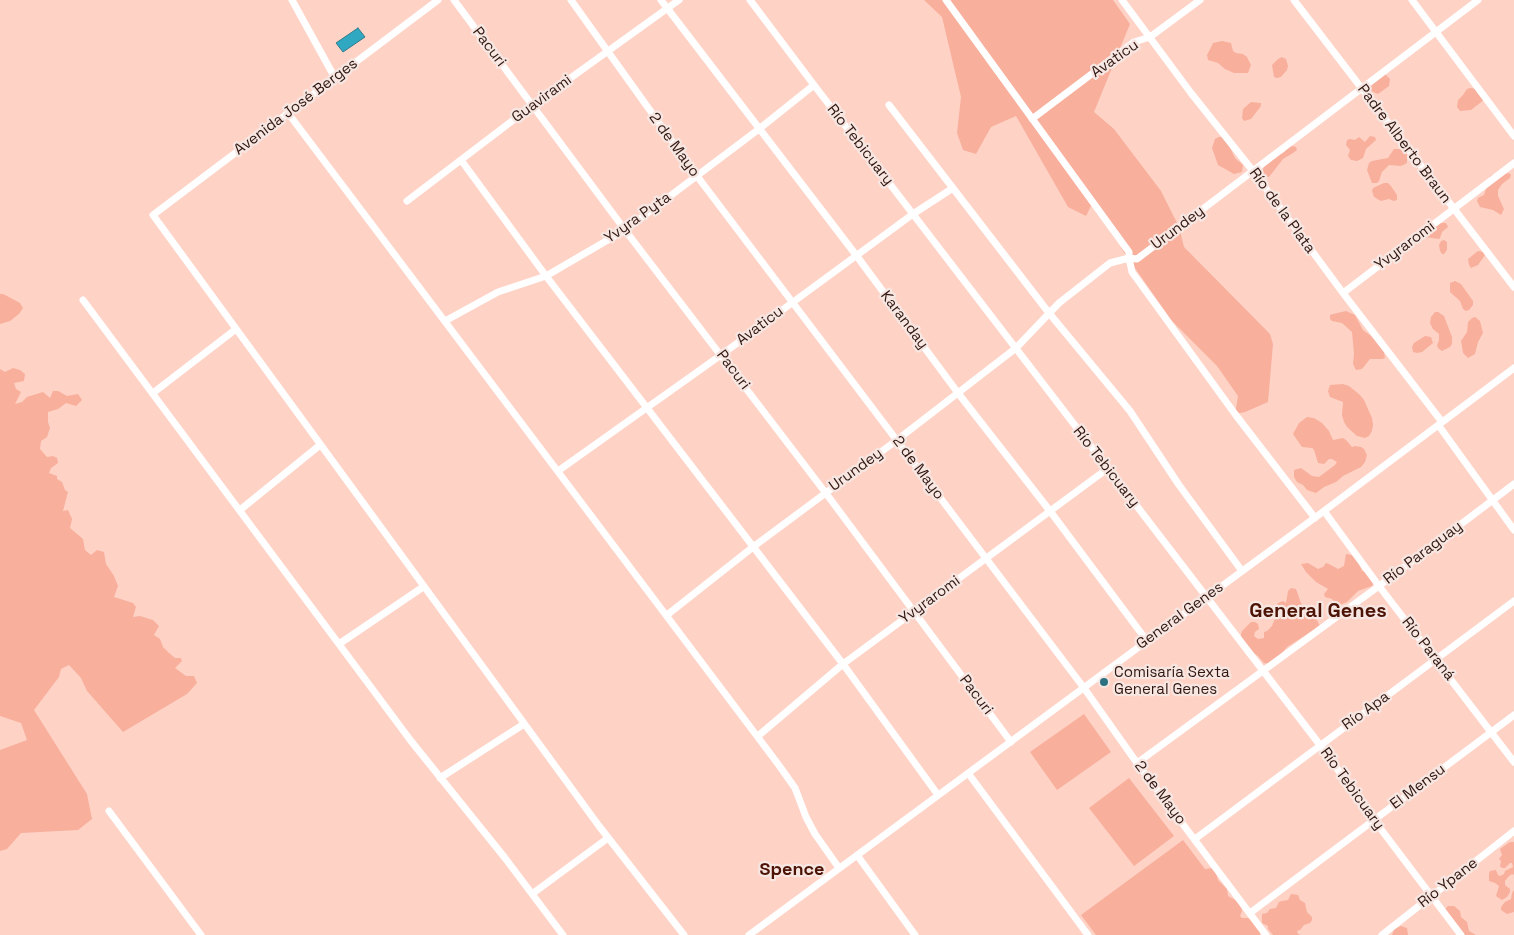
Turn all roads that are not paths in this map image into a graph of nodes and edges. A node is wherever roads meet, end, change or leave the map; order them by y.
1 (292, 0) edge
2 (438, 0) edge
3 (454, 0) edge
4 (571, 0) edge
5 (661, 0) edge
6 (679, 0) edge
7 (750, 0) edge
8 (946, 0) edge
9 (1122, 0) edge
10 (1200, 0) edge
11 (1294, 0) edge
12 (1412, 0) edge
13 (1478, 0) edge
14 (667, 9) junction
15 (1436, 31) junction
16 (1150, 37) junction
17 (607, 52) junction
18 (335, 78) junction
19 (814, 85) junction
20 (1362, 88) junction
21 (533, 105) junction
22 (889, 105) dead end
23 (288, 113) junction
24 (1032, 119) junction
25 (759, 129) junction
26 (1514, 136) edge
27 (460, 160) junction
28 (1514, 163) edge
29 (1253, 171) junction
30 (697, 176) junction
31 (953, 188) junction
32 (407, 201) dead end
33 (1453, 209) junction
34 (913, 214) junction
35 (625, 230) junction
36 (856, 255) junction
37 (1129, 258) junction
38 (546, 276) junction
39 (1514, 287) edge
40 (1343, 294) junction
41 (83, 300) dead end
42 (792, 302) junction
43 (1049, 313) junction
44 (445, 321) junction
45 (236, 329) junction
46 (1016, 348) junction
47 (721, 355) junction
48 (1514, 368) edge
49 (153, 393) junction
50 (958, 393) junction
51 (647, 407) junction
52 (1440, 424) junction
53 (897, 440) junction
54 (320, 445) junction
55 (1108, 469) junction
56 (558, 471) junction
57 (1514, 484) edge
58 (826, 492) junction
59 (1492, 500) junction
60 (240, 510) junction
61 (1050, 511) junction
62 (1324, 511) junction
63 (1315, 518) junction
64 (1514, 530) edge
65 (753, 546) junction
66 (986, 559) junction
67 (1242, 571) junction
68 (1379, 586) junction
69 (423, 587) junction
70 (1207, 597) junction
71 (1514, 600) edge
72 (914, 612) junction
73 (666, 615) junction
74 (1146, 640) junction
75 (339, 644) junction
76 (1436, 659) junction
77 (843, 664) junction
78 (1263, 671) junction
79 (1084, 688) junction
80 (1514, 715) edge
81 (524, 724) junction
82 (1492, 732) junction
83 (758, 736) junction
84 (1010, 742) junction
85 (1320, 745) junction
86 (1514, 762) edge
87 (1137, 763) junction
88 (968, 773) junction
89 (440, 778) junction
90 (938, 795) junction
91 (109, 811) dead end
92 (1374, 820) junction
93 (1514, 831) edge
94 (608, 838) junction
95 (1195, 840) junction
96 (857, 855) junction
97 (839, 868) junction
98 (532, 894) junction
99 (1431, 896) junction
100 (1250, 913) junction
101 (201, 935) edge
102 (564, 935) edge
103 (684, 935) edge
104 (749, 935) edge
105 (915, 935) edge
106 (1088, 935) edge
107 (1266, 935) edge
108 (1382, 935) edge
109 (1461, 935) edge

1 - 18 street
2 - 18 street, Avenida José Berges
3 - 21 street, Pacuri
4 - 17 street, 2 de Mayo
5 - 14 street, Karanday
6 - 14 street, Guavirami
7 - 19 street, Río Tebicuary
8 - 24 street
9 - 16 street, Río de la Plata
10 - 16 street, Avaticu
11 - 20 street, Padre Alberto Braun
12 - 15 street
13 - 15 street, Urundey
14 - 17 street, Guavirami
14 - 25 street, Karanday
15 - 20 street, Urundey
15 - 26 street
16 - 24 street, Avaticu
16 - 29 street, Río de la Plata
17 - 21 street, Guavirami
17 - 30 street, 2 de Mayo
18 - 23 street, Avenida José Berges
19 - 25 street, Yvyra Pyta
19 - 34 street, Río Tebicuary
20 - 29 street, Urundey
20 - 33 street, Padre Alberto Braun
21 - 27 street, Guavirami
21 - 35 street, Pacuri
22 - 31 street
23 - 44 street
23 - 45 street, Avenida José Berges
24 - 37 street
25 - 30 street, Yvyra Pyta
25 - 36 street, Karanday
27 - 32 street, Guavirami
27 - 38 street
28 - 33 street, Yvyraromi
29 - 37 street, Urundey
29 - 40 street, Río de la Plata
30 - 35 street, Yvyra Pyta
30 - 42 street, 2 de Mayo
31 - 34 street, Avaticu
31 - 43 street
33 - 39 street, Padre Alberto Braun
33 - 40 street, Yvyraromi
34 - 36 street, Avaticu
34 - 46 street, Río Tebicuary
35 - 38 street, Yvyra Pyta
35 - 47 street, Pacuri
36 - 42 street, Avaticu
36 - 50 street, Karanday
37 - 43 street, Urundey
37 - 63 street
38 - 44 street, Yvyra Pyta
38 - 51 street
40 - 52 street, Río de la Plata
41 - 49 street
42 - 47 street, Avaticu
42 - 53 street, 2 de Mayo
43 - 46 street, Urundey
43 - 67 street
44 - 56 street
45 - 49 street
45 - 54 street
46 - 50 street, Urundey
46 - 55 street, Río Tebicuary
47 - 51 street, Avaticu
47 - 58 street, Pacuri
48 - 52 street, General Genes
49 - 60 street
50 - 53 street, Urundey
50 - 61 street, Karanday
51 - 56 street, Avaticu
51 - 65 street
52 - 59 street, Río de la Plata
52 - 62 street, General Genes
53 - 58 street, Urundey
53 - 66 street, 2 de Mayo
54 - 60 street
54 - 69 street
55 - 61 street, Yvyraromi
55 - 70 street, Río Tebicuary
56 - 73 street
57 - 59 street, Río Paraguay
58 - 65 street, Urundey
58 - 72 street, Pacuri
59 - 64 street, Río de la Plata
59 - 68 street, Río Paraguay
60 - 75 street
61 - 66 street, Yvyraromi
61 - 74 street, Karanday
62 - 63 street, General Genes
62 - 68 street, Río Paraná
63 - 67 street, General Genes
65 - 73 street, Urundey
65 - 77 street
66 - 72 street, Yvyraromi
66 - 79 street, 2 de Mayo
67 - 70 street, General Genes
68 - 76 street, Río Paraná
68 - 78 street, Río Paraguay
69 - 75 street
69 - 81 street
70 - 74 street, General Genes
70 - 78 street, Río Tebicuary
71 - 76 street, Río Apa
72 - 77 street, Yvyraromi
72 - 84 street, Pacuri
73 - 83 street
74 - 79 street, General Genes
75 - 89 street
76 - 82 street, Río Paraná
76 - 85 street, Río Apa
77 - 83 street, Yvyraromi
77 - 90 street
78 - 85 street, Río Tebicuary
78 - 87 street, Río Paraguay
79 - 84 street, General Genes
79 - 87 street, 2 de Mayo
80 - 82 street, El Mensu
81 - 89 street
81 - 94 street
82 - 86 street, Río Paraná
82 - 92 street, El Mensu
83 - 97 street
84 - 88 street, General Genes
85 - 92 street, Río Tebicuary
85 - 95 street, Río Apa
87 - 95 street, 2 de Mayo
88 - 90 street, General Genes
88 - 106 street
89 - 98 street
90 - 96 street, General Genes
91 - 101 street
92 - 99 street, Río Tebicuary
92 - 100 street, El Mensu
93 - 99 street, Río Ypane
94 - 98 street
94 - 103 street
95 - 100 street, 2 de Mayo
96 - 97 street, General Genes
96 - 105 street
97 - 104 street, General Genes
98 - 102 street
99 - 108 street, Río Ypane
99 - 109 street, Río Tebicuary
100 - 107 street, 2 de Mayo

